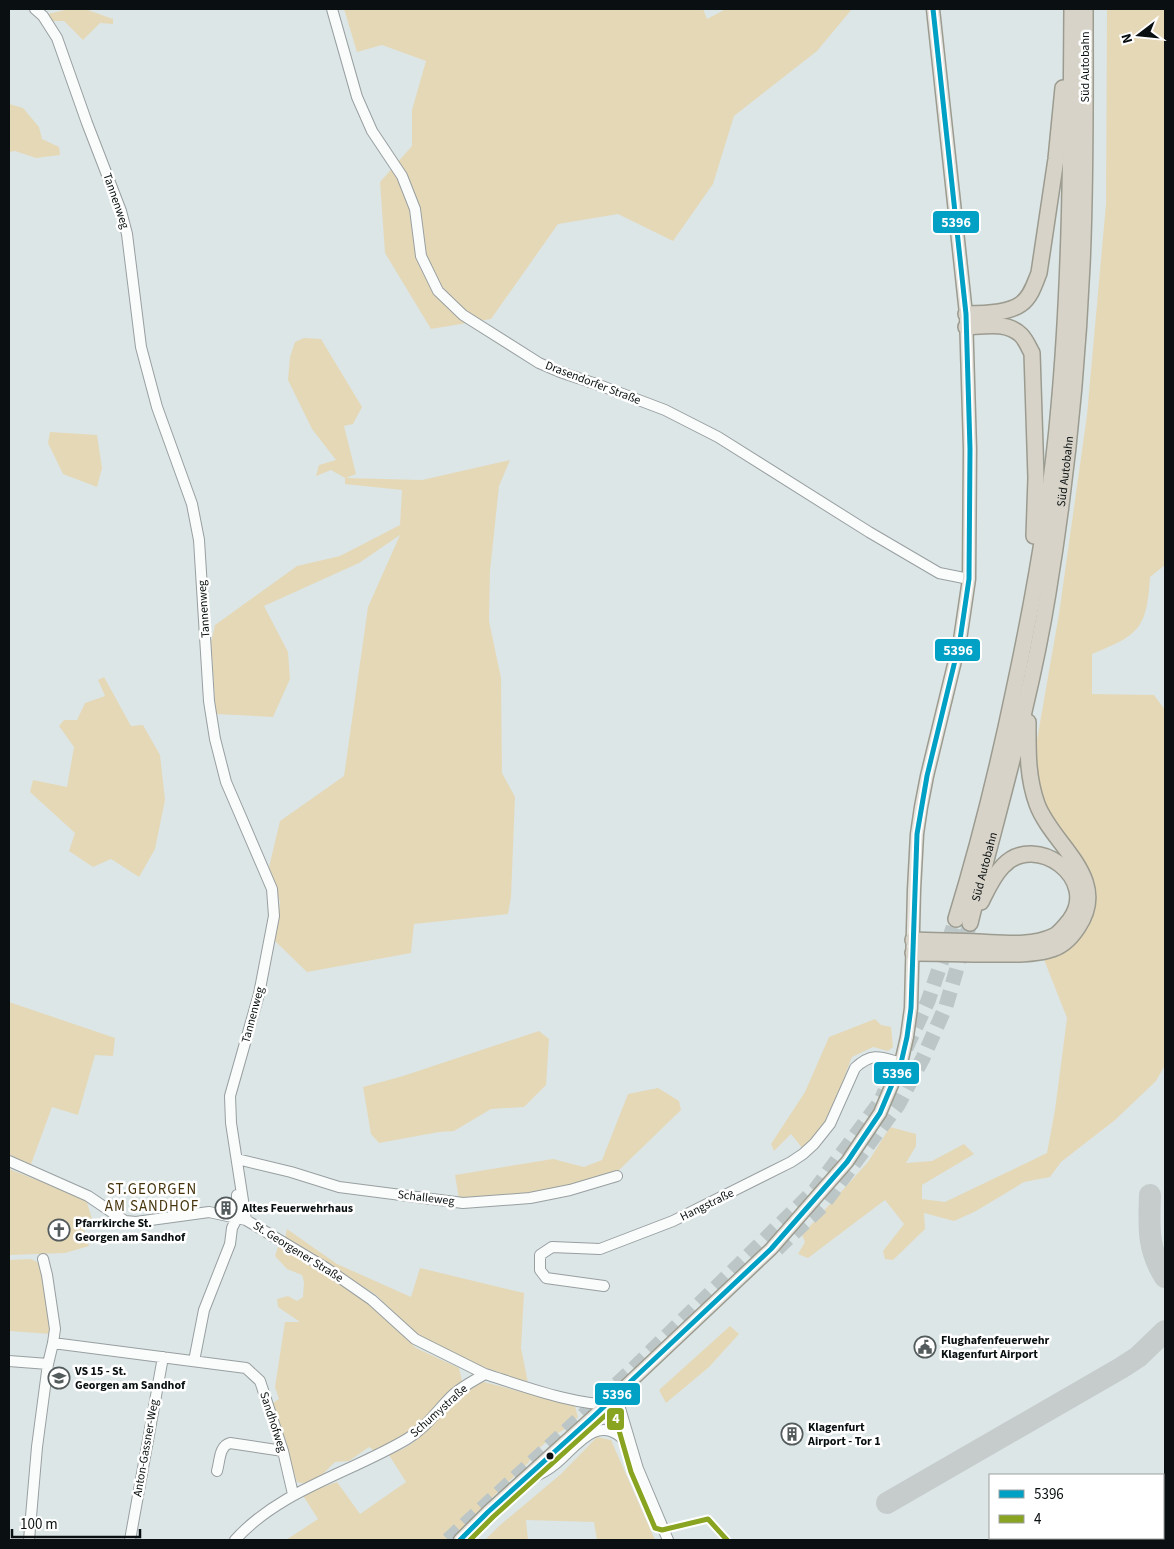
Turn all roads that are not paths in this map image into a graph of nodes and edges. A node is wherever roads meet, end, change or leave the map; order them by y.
1 (35, 9) edge
2 (332, 9) edge
3 (933, 9) edge
4 (1072, 9) edge
5 (1085, 9) edge
6 (1072, 30) junction
7 (966, 320) junction
8 (1037, 575) junction
9 (969, 579) junction
10 (1029, 693) junction
11 (963, 921) junction
12 (913, 947) junction
13 (901, 1063) junction
14 (237, 1159) junction
15 (9, 1160) edge
16 (617, 1176) dead end
17 (242, 1219) junction
18 (43, 1259) dead end
19 (604, 1286) dead end
20 (53, 1343) junction
21 (163, 1357) junction
22 (9, 1361) edge
23 (194, 1361) junction
24 (48, 1364) junction
25 (486, 1374) junction
26 (605, 1406) junction
27 (622, 1438) junction
28 (283, 1451) junction
29 (638, 1469) junction
30 (217, 1470) dead end
31 (519, 1484) junction
32 (293, 1494) junction
33 (29, 1540) edge
34 (130, 1540) edge
35 (235, 1540) edge
36 (460, 1540) edge
37 (668, 1540) edge

1 - 14 street, Tannenweg
2 - 9 street, Drasendorfer Straße
3 - 7 main road
4 - 6 highway, Süd Autobahn
5 - 10 highway, Süd Autobahn
6 - 7 highway
6 - 8 highway, Süd Autobahn
7 - 8 highway
7 - 9 main road
8 - 11 highway, Süd Autobahn
9 - 12 main road
10 - 11 highway, Süd Autobahn
10 - 12 highway
11 - 12 highway
12 - 13 main road
13 - 19 street, Hangstraße
13 - 26 main road
14 - 16 street, Schalleweg
14 - 17 street, Tannenweg
15 - 17 street, St. Georgener Straße
17 - 23 street, Tannenweg
17 - 25 street, St. Georgener Straße
18 - 20 street
20 - 21 street, Sandhofweg
20 - 24 street
21 - 23 street, Sandhofweg
21 - 34 street, Anton-Gassner-Weg
22 - 24 street
23 - 28 street, Sandhofweg
24 - 33 street
25 - 26 street
25 - 32 street, Schumystraße
26 - 27 street
26 - 29 street
26 - 31 main road
27 - 29 street
27 - 31 street
28 - 30 street
28 - 32 street, Sandhofweg
29 - 37 street
31 - 36 main road
32 - 35 street, Schumystraße

